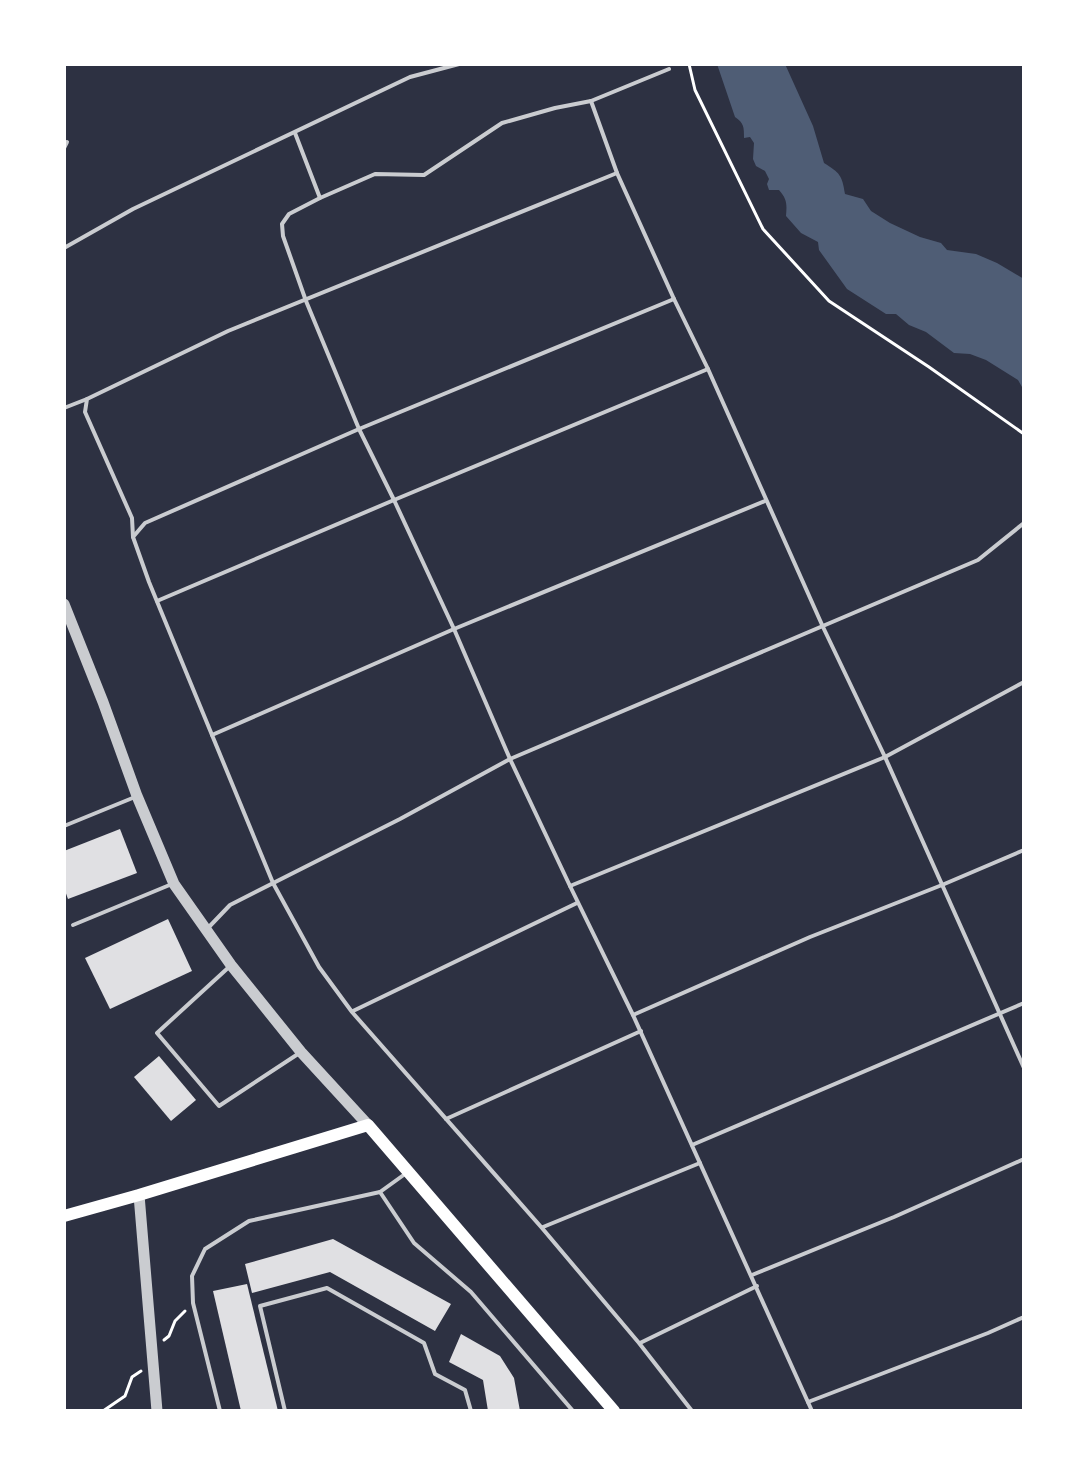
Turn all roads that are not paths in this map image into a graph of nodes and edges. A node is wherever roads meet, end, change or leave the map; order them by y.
1 (459, 64) edge
2 (669, 69) dead end
3 (591, 101) junction
4 (294, 133) junction
5 (617, 173) junction
6 (320, 198) junction
7 (64, 248) edge
8 (674, 299) junction
9 (306, 301) junction
10 (708, 369) junction
11 (87, 399) junction
12 (64, 408) edge
13 (359, 429) junction
14 (394, 500) junction
15 (765, 501) junction
16 (1024, 523) edge
17 (133, 537) junction
18 (157, 601) junction
19 (64, 605) edge
20 (823, 627) junction
21 (454, 629) junction
22 (1024, 682) edge
23 (212, 735) junction
24 (885, 757) junction
25 (510, 759) junction
26 (137, 796) junction
27 (64, 826) edge
28 (1024, 850) edge
29 (273, 883) junction
30 (174, 884) junction
31 (942, 885) junction
32 (570, 886) junction
33 (577, 903) junction
34 (73, 925) dead end
35 (207, 930) junction
36 (231, 965) junction
37 (1024, 1003) edge
38 (352, 1012) junction
39 (999, 1013) junction
40 (633, 1015) junction
41 (641, 1031) junction
42 (301, 1052) junction
43 (1024, 1068) edge
44 (445, 1119) junction
45 (368, 1125) junction
46 (692, 1145) junction
47 (1024, 1159) edge
48 (700, 1163) junction
49 (408, 1173) junction
50 (380, 1192) junction
51 (139, 1195) junction
52 (64, 1216) edge
53 (542, 1228) junction
54 (752, 1275) junction
55 (757, 1286) junction
56 (1024, 1317) edge
57 (639, 1343) junction
58 (808, 1402) junction
59 (157, 1411) edge
60 (220, 1411) edge
61 (285, 1411) edge
62 (471, 1411) edge
63 (573, 1411) edge
64 (614, 1411) edge
65 (692, 1411) edge
66 (812, 1411) edge

1 - 4 lane
2 - 3 lane
3 - 5 lane
3 - 6 lane
4 - 6 lane
4 - 7 lane
5 - 8 lane
5 - 9 lane
6 - 9 lane
8 - 10 lane
8 - 13 lane
9 - 11 lane
9 - 13 lane
10 - 14 lane
10 - 15 lane
11 - 12 lane
11 - 17 lane
13 - 14 lane
13 - 17 lane
14 - 18 lane
14 - 21 lane
15 - 20 lane
15 - 21 lane
16 - 20 lane
17 - 18 lane
18 - 23 lane
19 - 26 street
20 - 24 lane
20 - 25 lane
21 - 23 lane
21 - 25 lane
22 - 24 lane
23 - 29 lane
24 - 31 lane
24 - 32 lane
25 - 29 lane
25 - 32 lane
26 - 27 lane
26 - 30 street
28 - 31 lane
29 - 35 lane
29 - 38 lane
30 - 34 lane
30 - 35 street
31 - 39 lane
31 - 40 lane
32 - 33 lane
33 - 38 lane
33 - 40 lane
35 - 36 street
36 - 42 street
36 - 42 lane
37 - 39 lane
38 - 44 lane
39 - 43 lane
39 - 46 lane
40 - 41 lane
41 - 44 lane
41 - 46 lane
42 - 45 street
44 - 53 lane
45 - 49 main road
45 - 51 main road
46 - 48 lane
47 - 54 lane
48 - 53 lane
48 - 54 lane
49 - 50 lane
49 - 64 main road
50 - 60 lane
50 - 63 lane
51 - 52 main road
51 - 59 street
53 - 57 lane
54 - 55 lane
55 - 57 lane
55 - 58 lane
56 - 58 lane
57 - 65 lane
58 - 66 lane
61 - 62 lane

